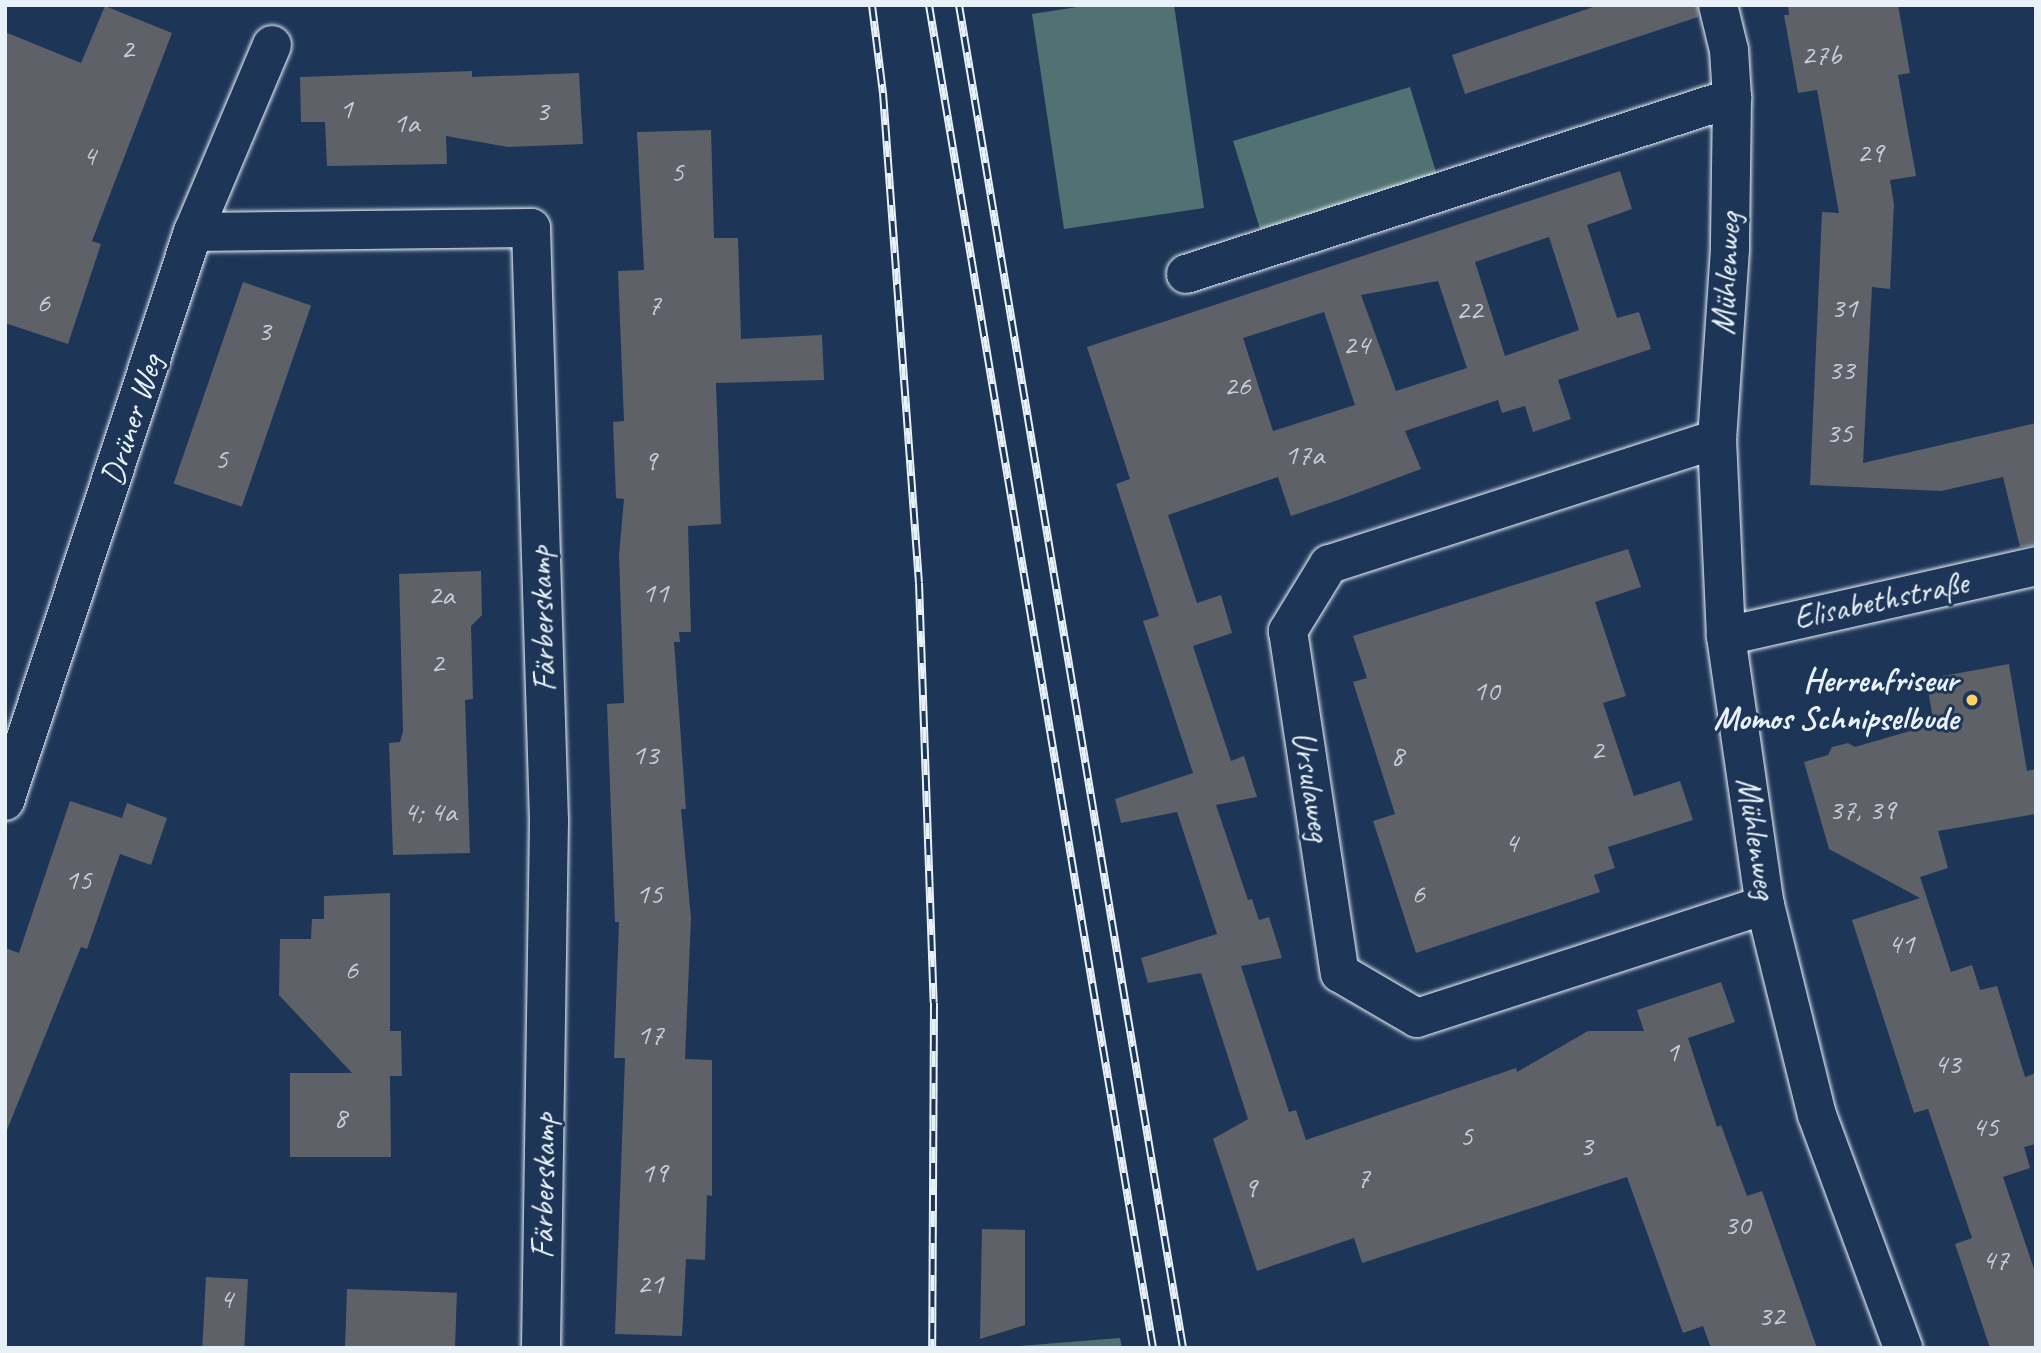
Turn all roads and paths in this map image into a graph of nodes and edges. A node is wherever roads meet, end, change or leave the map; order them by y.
1 (1718, 5) edge
2 (272, 45) dead end
3 (1732, 98) junction
4 (193, 232) junction
5 (1186, 274) dead end
6 (1717, 439) junction
7 (2036, 566) edge
8 (1726, 636) junction
9 (5, 801) edge
10 (1765, 905) junction
11 (541, 1348) edge
12 (1903, 1348) edge

1 - 3 street, Mühlenweg
2 - 4 street, Drüner Weg
3 - 5 street
3 - 6 street, Mühlenweg
4 - 9 street, Drüner Weg
4 - 11 street, Färberskamp
6 - 8 street, Mühlenweg
6 - 10 street, Ursulaweg
7 - 8 street, Elisabethstraße
8 - 10 street, Mühlenweg
10 - 12 street, Mühlenweg

